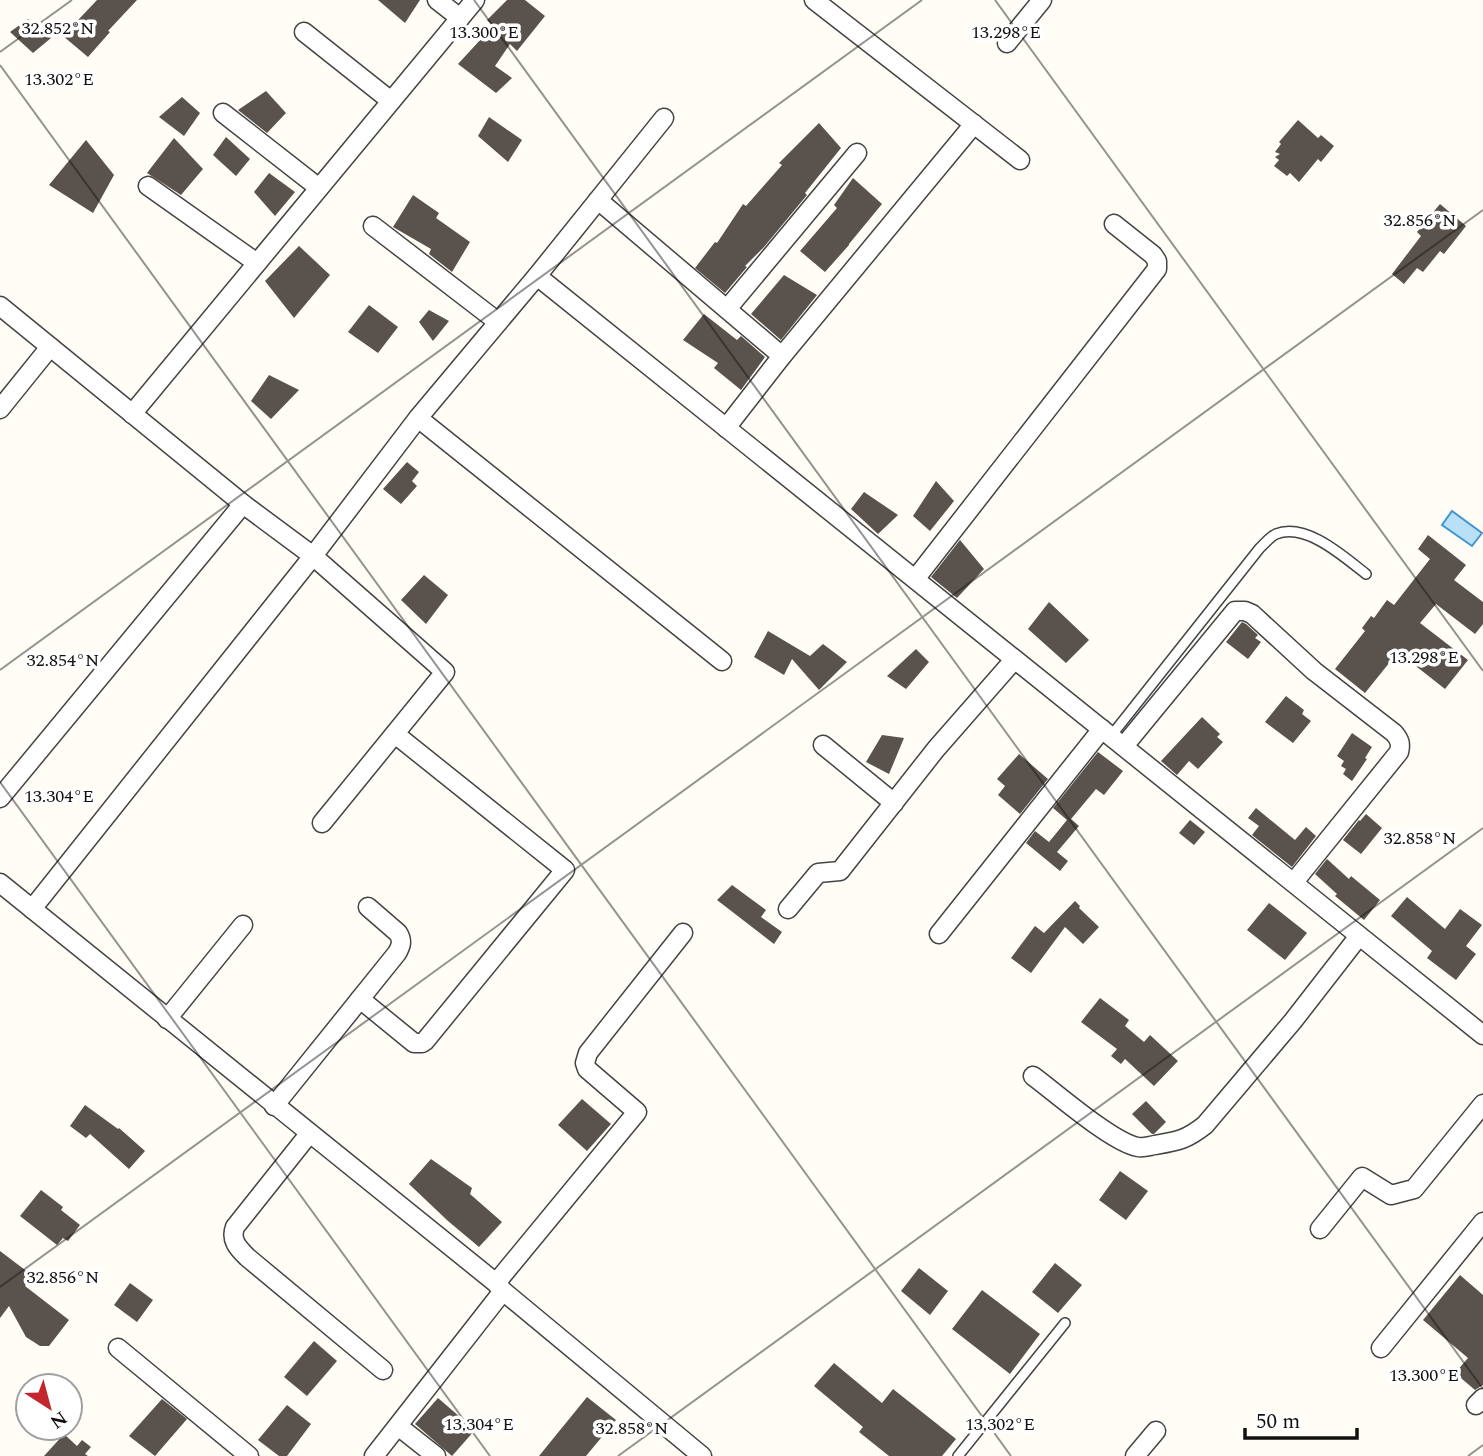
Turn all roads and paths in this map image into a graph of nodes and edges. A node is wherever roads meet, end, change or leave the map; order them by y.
1 (438, 0) edge
2 (475, 0) edge
3 (814, 0) edge
4 (1042, 0) edge
5 (460, 18) junction
6 (304, 32) dead end
7 (1007, 43) dead end
8 (391, 102) junction
9 (223, 114) dead end
10 (664, 118) dead end
11 (974, 124) junction
12 (857, 153) dead end
13 (1020, 160) dead end
14 (148, 186) dead end
15 (319, 188) junction
16 (598, 200) junction
17 (1114, 224) dead end
18 (373, 226) dead end
19 (257, 263) junction
20 (537, 276) junction
21 (0, 306) edge
22 (727, 309) junction
23 (498, 322) junction
24 (50, 347) junction
25 (782, 356) junction
26 (0, 409) edge
27 (132, 414) junction
28 (418, 418) junction
29 (726, 428) junction
30 (243, 504) junction
31 (313, 556) junction
32 (1366, 574) dead end
33 (916, 578) junction
34 (1014, 660) junction
35 (722, 662) dead end
36 (394, 734) junction
37 (1112, 737) junction
38 (823, 745) dead end
39 (0, 799) edge
40 (894, 803) junction
41 (323, 823) dead end
42 (1294, 882) junction
43 (0, 883) edge
44 (368, 906) dead end
45 (32, 909) junction
46 (788, 909) dead end
47 (243, 925) dead end
48 (683, 933) dead end
49 (939, 934) dead end
50 (1359, 936) junction
51 (360, 999) junction
52 (167, 1019) junction
53 (1483, 1035) edge
54 (1033, 1076) dead end
55 (1483, 1104) edge
56 (274, 1105) junction
57 (309, 1134) junction
58 (1483, 1222) edge
59 (1320, 1229) dead end
60 (499, 1287) junction
61 (1065, 1323) dead end
62 (118, 1348) dead end
63 (1381, 1348) dead end
64 (383, 1370) dead end
65 (398, 1426) junction
66 (1156, 1431) dead end
67 (250, 1456) edge
68 (374, 1456) edge
69 (436, 1456) edge
70 (702, 1456) edge
71 (958, 1456) edge
72 (1135, 1456) edge

1 - 5 street
2 - 5 street
3 - 11 street
4 - 7 street
5 - 8 street
6 - 8 street
8 - 15 street
9 - 15 street
10 - 16 street
11 - 13 street
11 - 25 street
12 - 22 street
14 - 19 street
15 - 19 street
16 - 20 street
16 - 22 street
17 - 33 street
18 - 23 street
19 - 27 street
20 - 23 street
20 - 29 street
21 - 24 street
22 - 25 street
23 - 28 street
24 - 26 street
24 - 27 street
25 - 29 street
27 - 30 street
28 - 31 street
28 - 35 street
29 - 33 street
30 - 31 street
30 - 39 street
31 - 36 street
31 - 45 street
32 - 37 lane
33 - 34 street
34 - 37 street
34 - 40 street
36 - 41 street
36 - 51 street
37 - 42 street
37 - 42 street
37 - 49 street
38 - 40 street
40 - 46 street
42 - 50 street
43 - 45 street
44 - 51 street
45 - 52 street
47 - 52 street
48 - 60 street
50 - 53 street
50 - 54 street
51 - 56 street
52 - 56 street
55 - 59 street
56 - 57 street
57 - 60 street
57 - 64 street
58 - 63 street
60 - 65 street
60 - 70 street
61 - 71 lane
62 - 67 street
65 - 68 street
65 - 69 street
66 - 72 street

